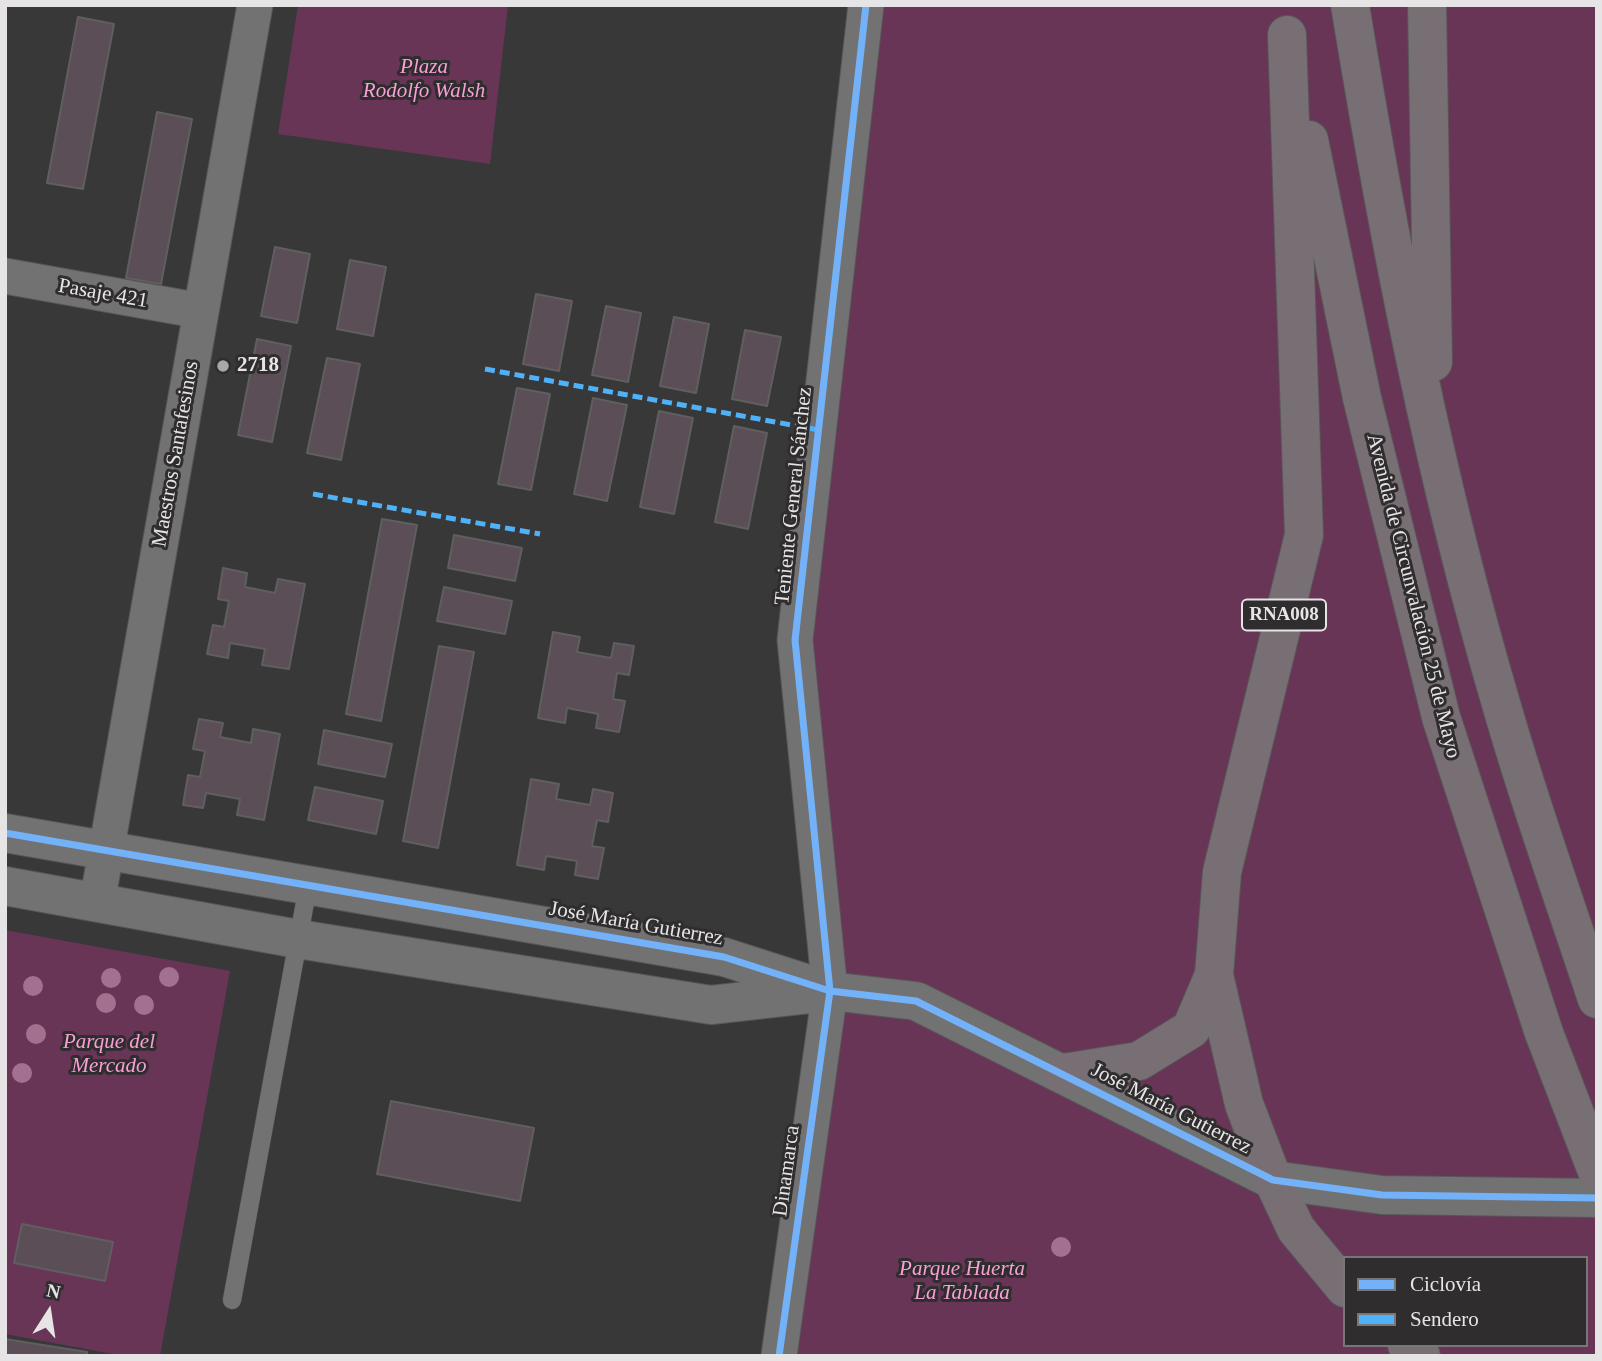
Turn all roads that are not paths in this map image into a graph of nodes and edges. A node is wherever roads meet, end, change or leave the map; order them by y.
1 (255, 5) edge
2 (866, 5) edge
3 (1350, 5) edge
4 (1427, 5) edge
5 (1285, 20) edge
6 (5, 276) edge
7 (201, 311) junction
8 (1434, 448) junction
9 (5, 833) edge
10 (106, 852) junction
11 (5, 886) edge
12 (308, 886) junction
13 (97, 903) junction
14 (298, 939) junction
15 (1214, 975) junction
16 (830, 991) junction
17 (1597, 999) edge
18 (1063, 1073) junction
19 (1597, 1171) edge
20 (1273, 1180) junction
21 (1597, 1198) edge
22 (1343, 1286) edge
23 (232, 1300) dead end
24 (779, 1356) edge

1 - 7 street, Maestros Santafesinos
2 - 16 street, Teniente General Sánchez
3 - 8 highway
4 - 8 highway
5 - 15 highway, RNA008
5 - 19 highway, Avenida de Circunvalación 25 de Mayo / RNA008
6 - 7 street, Pasaje 421
7 - 10 street, Maestros Santafesinos
8 - 17 highway
9 - 10 street, José María Gutierrez
10 - 12 street, José María Gutierrez
10 - 13 street, Maestros Santafesinos
11 - 13 street, José María Gutierrez
12 - 14 lane
12 - 16 street, José María Gutierrez
13 - 14 street, José María Gutierrez
14 - 16 street, José María Gutierrez
14 - 23 lane
15 - 18 highway
15 - 20 highway, RNA008
16 - 18 street, José María Gutierrez
16 - 24 street, Dinamarca
18 - 20 street, José María Gutierrez
20 - 21 street, José María Gutierrez
20 - 22 highway

